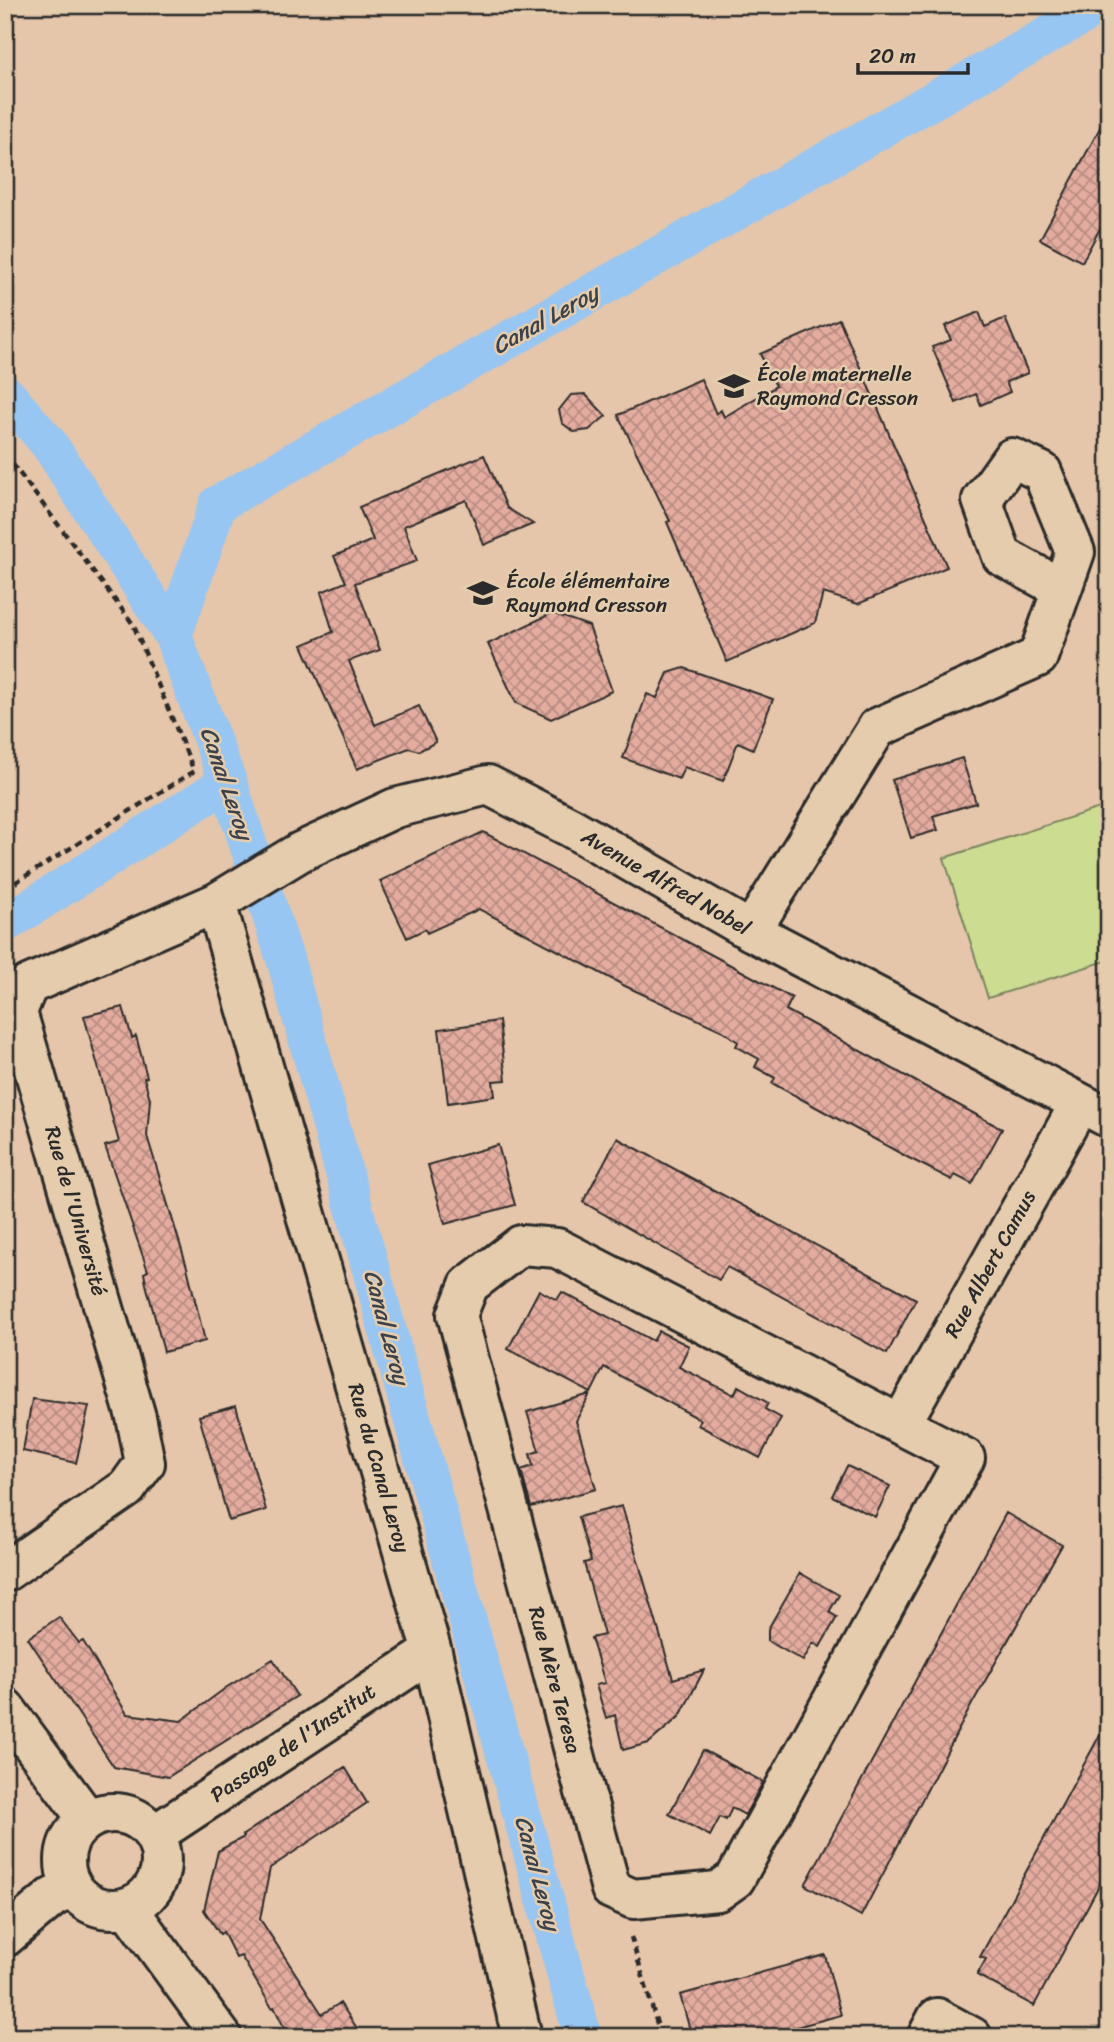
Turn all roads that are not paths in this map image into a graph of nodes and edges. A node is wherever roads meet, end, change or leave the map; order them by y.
1 (1062, 589) dead end
2 (216, 904) junction
3 (751, 931) junction
4 (1094, 1111) edge
5 (901, 1424) junction
6 (5, 1572) edge
7 (432, 1652) junction
8 (5, 1708) edge
9 (88, 1820) junction
10 (154, 1835) junction
11 (73, 1888) junction
12 (127, 1907) junction
13 (5, 1937) edge
14 (222, 2037) edge
15 (522, 2037) edge
16 (927, 2037) edge
17 (972, 2037) edge

1 - 3 street
2 - 3 street, Avenue Alfred Nobel
2 - 6 street, Rue de l'Université
2 - 7 street, Rue du Canal Leroy
3 - 4 street, Avenue Alfred Nobel
4 - 5 street, Rue Albert Camus
5 - 5 street, Rue Mère Teresa
7 - 10 street, Passage de l'Institut
7 - 15 street, Rue du Canal Leroy
8 - 9 street
9 - 10 street
9 - 11 street
10 - 12 street
11 - 12 street
11 - 13 street
12 - 14 street
16 - 17 street

